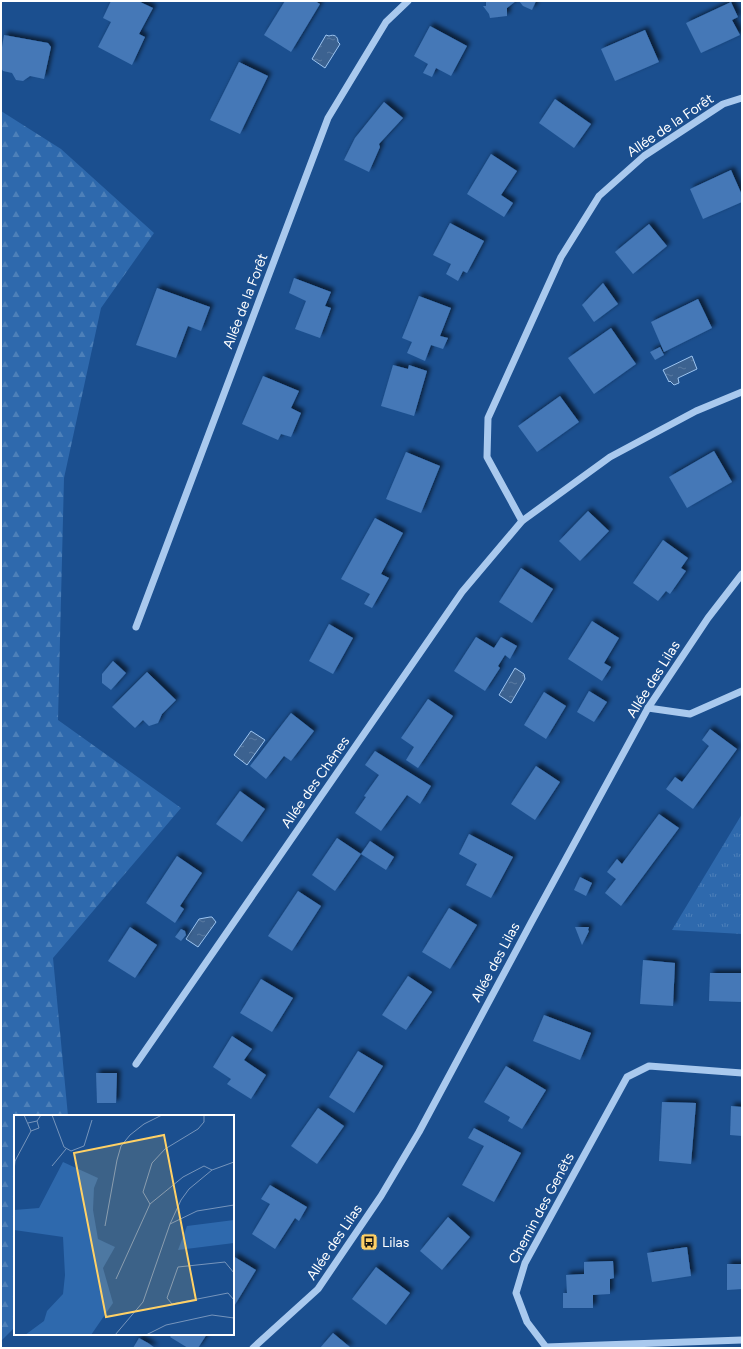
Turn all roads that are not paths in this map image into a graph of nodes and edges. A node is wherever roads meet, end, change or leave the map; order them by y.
1 (408, 1) edge
2 (742, 98) edge
3 (742, 392) edge
4 (522, 520) junction
5 (742, 574) edge
6 (136, 627) dead end
7 (742, 691) edge
8 (648, 708) junction
9 (136, 1064) dead end
10 (742, 1073) edge
11 (742, 1340) edge
12 (253, 1348) edge

1 - 6 street, Allée de la Forêt
2 - 4 street, Allée de la Forêt
3 - 4 street, Allée des Chênes
4 - 9 street, Allée des Chênes
5 - 8 street, Allée des Lilas
7 - 8 street
8 - 12 street, Allée des Lilas
10 - 11 street, Chemin des Genêts

